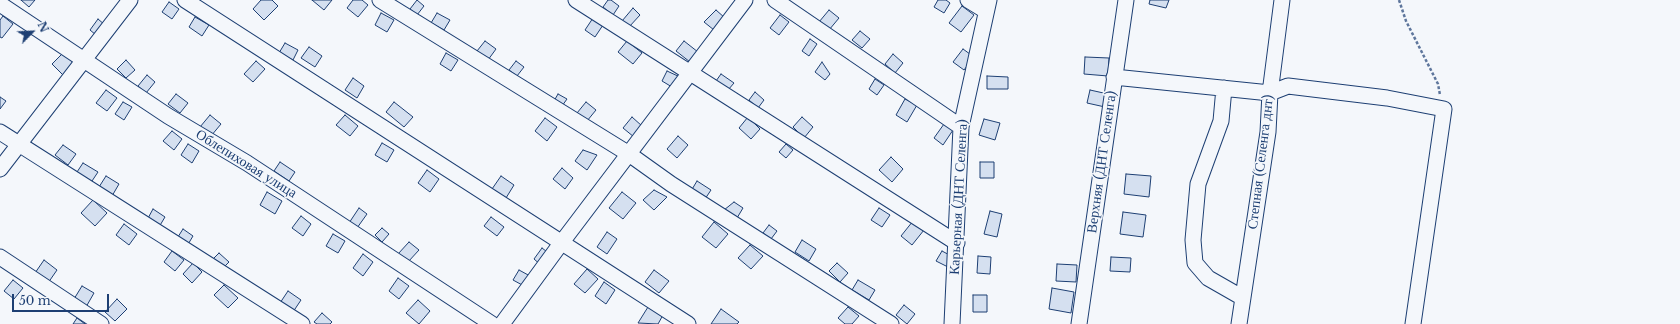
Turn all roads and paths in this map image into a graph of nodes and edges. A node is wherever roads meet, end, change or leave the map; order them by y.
1 (130, 0) edge
2 (185, 0) edge
3 (380, 0) edge
4 (576, 0) edge
5 (745, 0) edge
6 (775, 0) edge
7 (968, 0) edge
8 (1126, 0) edge
9 (1282, 0) edge
10 (1399, 0) edge
11 (0, 4) edge
12 (987, 5) edge
13 (84, 60) junction
14 (690, 73) junction
15 (1114, 76) junction
16 (1224, 88) junction
17 (1270, 93) junction
18 (1444, 109) junction
19 (961, 127) junction
20 (0, 132) edge
21 (19, 143) junction
22 (629, 154) junction
23 (0, 169) edge
24 (562, 242) junction
25 (957, 242) junction
26 (0, 257) edge
27 (1243, 298) junction
28 (101, 324) edge
29 (302, 324) edge
30 (492, 324) edge
31 (502, 324) edge
32 (688, 324) edge
33 (891, 324) edge
34 (952, 324) edge
35 (1079, 324) edge
36 (1239, 324) edge
37 (1413, 324) edge

1 - 13 street
2 - 24 street
3 - 22 street
4 - 14 street
5 - 14 street
6 - 19 street
7 - 12 street
8 - 15 street, Верхняя (ДНТ Селенга)
9 - 17 street, Степная (Селенга днт)
10 - 18 path
11 - 13 street, Облепиховая улица
12 - 19 street, Карьерная (ДНТ Селенга)
13 - 21 street
13 - 30 street, Облепиховая улица
14 - 22 street
14 - 25 street
15 - 16 street
15 - 35 street, Верхняя (ДНТ Селенга)
16 - 17 street
16 - 27 street
17 - 18 street
17 - 27 street, Степная (Селенга днт)
18 - 37 street
19 - 25 street, Карьерная (ДНТ Селенга)
20 - 21 street
21 - 23 street
21 - 29 street
22 - 24 street
22 - 33 street
24 - 31 street
24 - 32 street
25 - 34 street, Карьерная (ДНТ Селенга)
26 - 28 street
27 - 36 street, Степная (Селенга днт)

